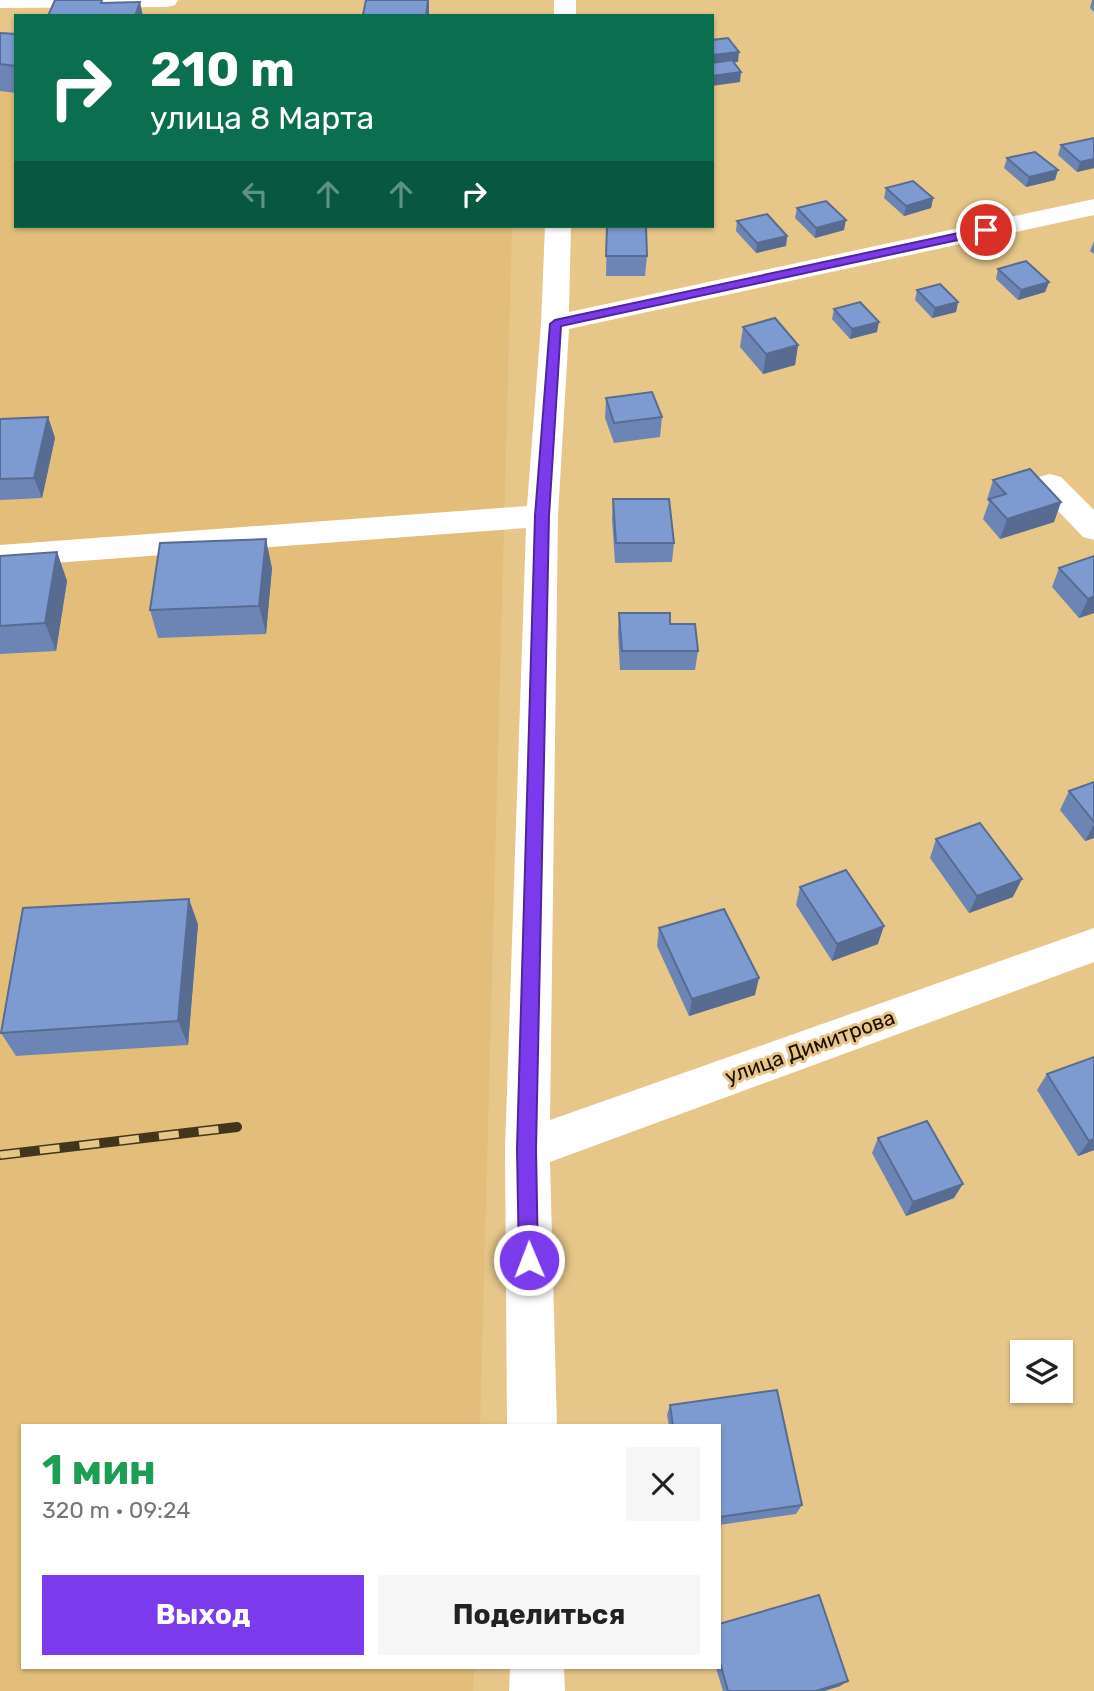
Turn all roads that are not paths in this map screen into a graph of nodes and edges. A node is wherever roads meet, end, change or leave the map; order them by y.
1 (167, 0) edge
2 (0, 1) edge
3 (1094, 207) edge
4 (558, 228) edge
5 (555, 324) junction
6 (1050, 484) dead end
7 (542, 516) junction
8 (1094, 529) edge
9 (0, 556) edge
10 (1094, 945) edge
11 (527, 1149) junction
12 (532, 1424) edge
13 (537, 1669) edge
14 (537, 1691) edge

1 - 2 street
3 - 5 street
4 - 5 street
5 - 7 street
6 - 8 street
7 - 9 street
7 - 11 street
10 - 11 street, улица Димитрова
11 - 12 street
13 - 14 street

